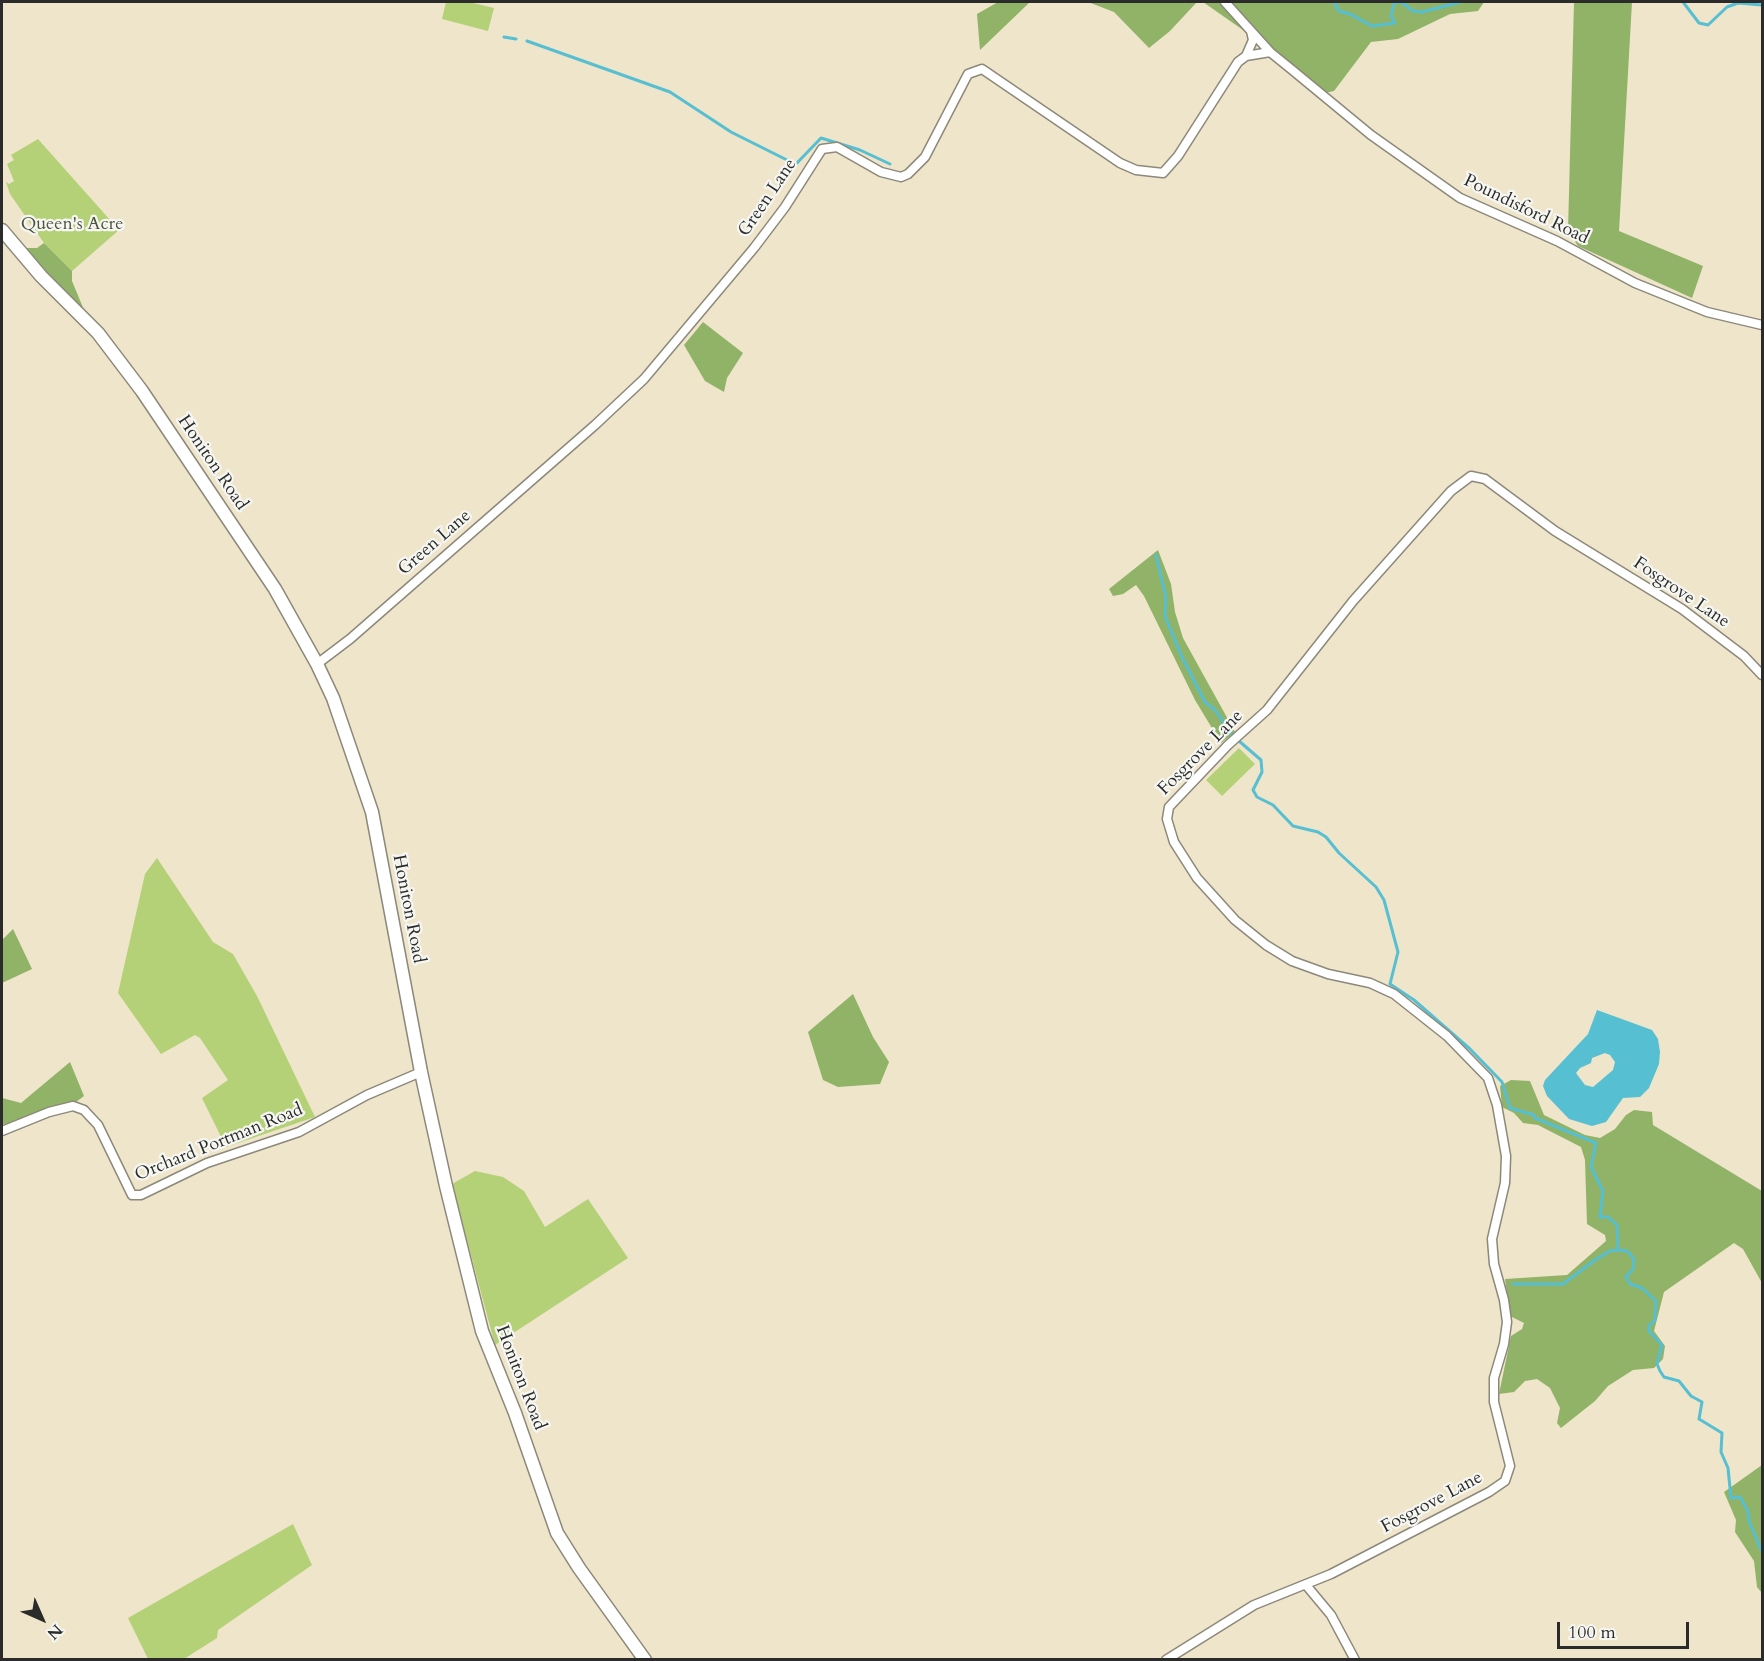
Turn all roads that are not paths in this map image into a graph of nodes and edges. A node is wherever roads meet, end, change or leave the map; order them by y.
1 (1225, 2) edge
2 (1251, 30) junction
3 (1270, 52) junction
4 (1246, 56) junction
5 (2, 230) edge
6 (1762, 325) edge
7 (317, 664) junction
8 (1762, 675) edge
9 (421, 1072) junction
10 (2, 1131) edge
11 (1306, 1585) junction
12 (645, 1659) edge
13 (1166, 1659) edge
14 (1355, 1659) edge

1 - 2 street, Poundisford Road
2 - 3 street, Poundisford Road
2 - 4 street
3 - 4 street
3 - 6 street, Poundisford Road
4 - 7 street, Green Lane
5 - 7 main road, Honiton Road
7 - 9 main road, Honiton Road
8 - 11 street, Fosgrove Lane
9 - 10 street, Orchard Portman Road
9 - 12 main road, Honiton Road
11 - 13 street
11 - 14 street

